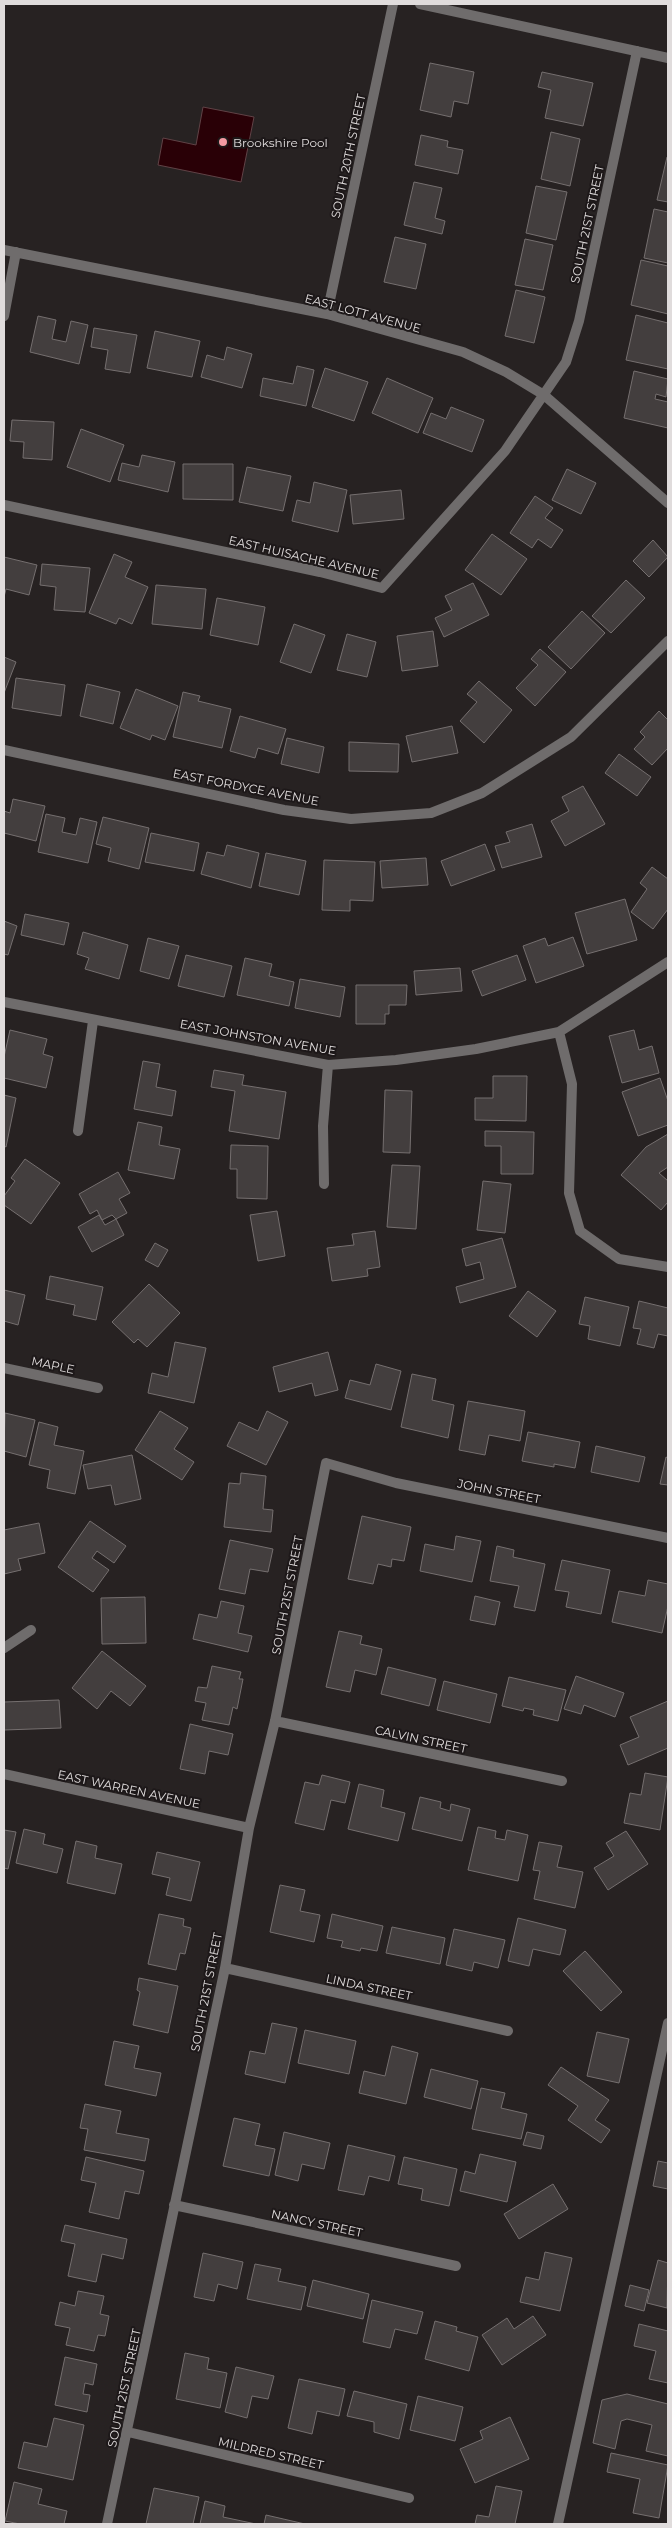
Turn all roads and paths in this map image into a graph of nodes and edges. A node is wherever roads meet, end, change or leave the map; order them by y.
1 (393, 4) edge
2 (420, 4) edge
3 (637, 51) junction
4 (668, 58) edge
5 (4, 250) edge
6 (16, 252) junction
7 (326, 314) junction
8 (4, 316) edge
9 (544, 395) junction
10 (668, 504) edge
11 (4, 505) edge
12 (668, 641) edge
13 (4, 750) edge
14 (668, 962) edge
15 (4, 1002) edge
16 (93, 1021) junction
17 (559, 1032) junction
18 (328, 1065) junction
19 (78, 1131) dead end
20 (324, 1184) dead end
21 (668, 1266) edge
22 (4, 1368) edge
23 (98, 1388) dead end
24 (326, 1463) joint
25 (668, 1538) edge
26 (31, 1630) dead end
27 (4, 1648) edge
28 (275, 1721) junction
29 (4, 1774) edge
30 (562, 1781) dead end
31 (249, 1828) junction
32 (224, 1968) junction
33 (668, 2024) edge
34 (508, 2030) dead end
35 (174, 2205) junction
36 (456, 2266) dead end
37 (128, 2432) junction
38 (409, 2498) dead end
39 (107, 2524) edge
40 (558, 2524) edge

1 - 7 street, SOUTH 20TH STREET
2 - 3 street
3 - 4 street
3 - 9 street, SOUTH 21ST STREET
5 - 6 street, EAST LOTT AVENUE
6 - 7 street, EAST LOTT AVENUE
6 - 8 street
7 - 9 street, EAST LOTT AVENUE
9 - 10 street, EAST LOTT AVENUE
9 - 11 street, EAST HUISACHE AVENUE
12 - 13 street, EAST FORDYCE AVENUE
14 - 17 street, EAST JOHNSTON AVENUE
15 - 16 street, EAST JOHNSTON AVENUE
16 - 18 street, EAST JOHNSTON AVENUE
16 - 19 street
17 - 18 street, EAST JOHNSTON AVENUE
17 - 21 street
18 - 20 street
22 - 23 street, MAPLE
24 - 25 street, JOHN STREET
24 - 28 street, SOUTH 21ST STREET
26 - 27 street
28 - 30 street, CALVIN STREET
28 - 31 street, SOUTH 21ST STREET
29 - 31 street, EAST WARREN AVENUE
31 - 32 street, SOUTH 21ST STREET
32 - 34 street, LINDA STREET
32 - 35 street, SOUTH 21ST STREET
33 - 40 street
35 - 36 street, NANCY STREET
35 - 37 street, SOUTH 21ST STREET
37 - 38 street, MILDRED STREET
37 - 39 street, SOUTH 21ST STREET

